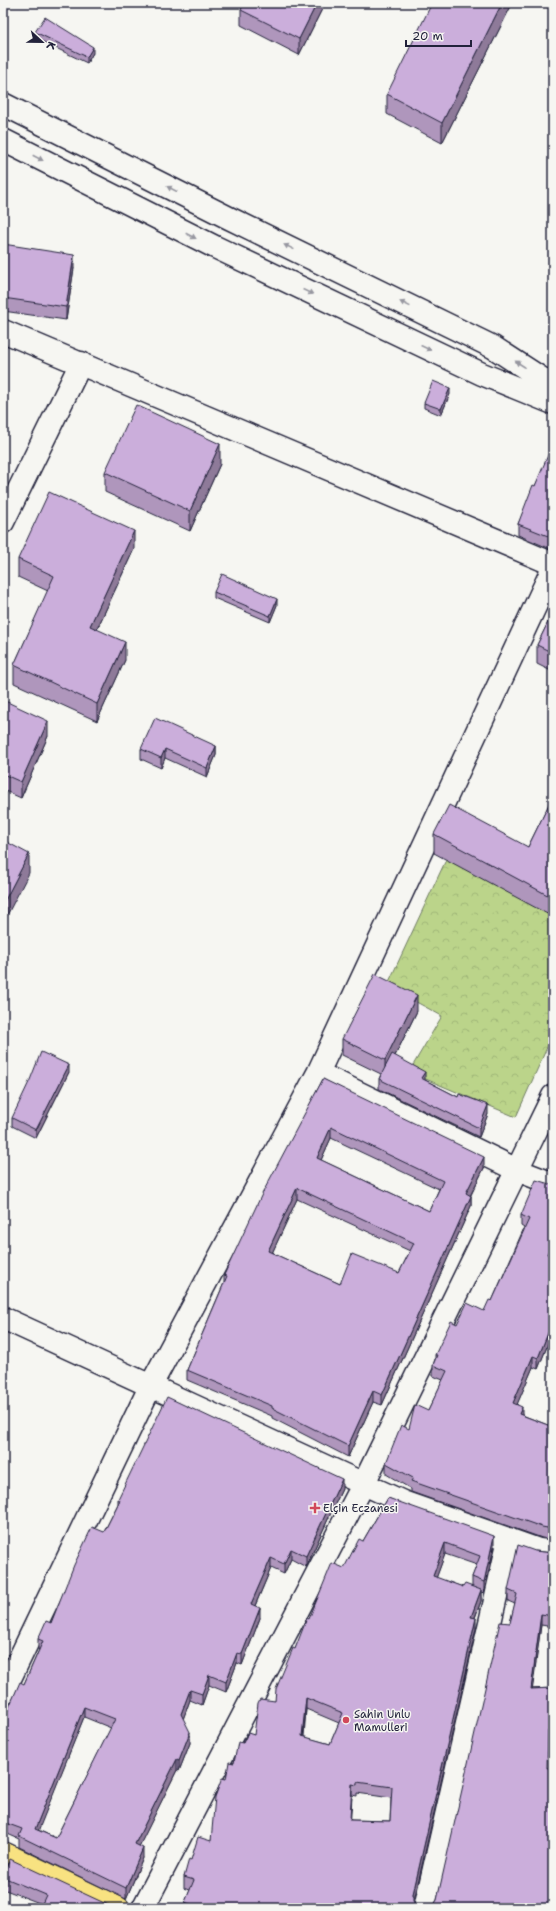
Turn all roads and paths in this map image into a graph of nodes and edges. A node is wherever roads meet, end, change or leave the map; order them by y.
1 (3, 104) edge
2 (3, 140) edge
3 (3, 331) edge
4 (81, 363) junction
5 (553, 386) edge
6 (553, 403) edge
7 (3, 522) edge
8 (553, 564) edge
9 (553, 568) edge
10 (318, 1073) junction
11 (553, 1096) edge
12 (517, 1170) junction
13 (553, 1184) edge
14 (3, 1318) edge
15 (151, 1386) junction
16 (364, 1483) junction
17 (508, 1539) junction
18 (553, 1552) edge
19 (3, 1693) edge
20 (3, 1853) edge
21 (92, 1902) edge
22 (118, 1908) edge
23 (143, 1908) edge
24 (425, 1908) edge

5 -> 1 street
2 -> 6 street
3 - 4 street
4 - 7 street
4 - 8 street
9 - 10 street
10 - 12 street
10 - 15 street
11 - 12 street
12 - 13 street
12 - 16 street
14 - 15 street
15 - 16 street
15 - 19 street
16 - 17 street
16 - 23 street
17 - 18 street
17 - 24 street
20 - 21 main road
21 - 22 main road

